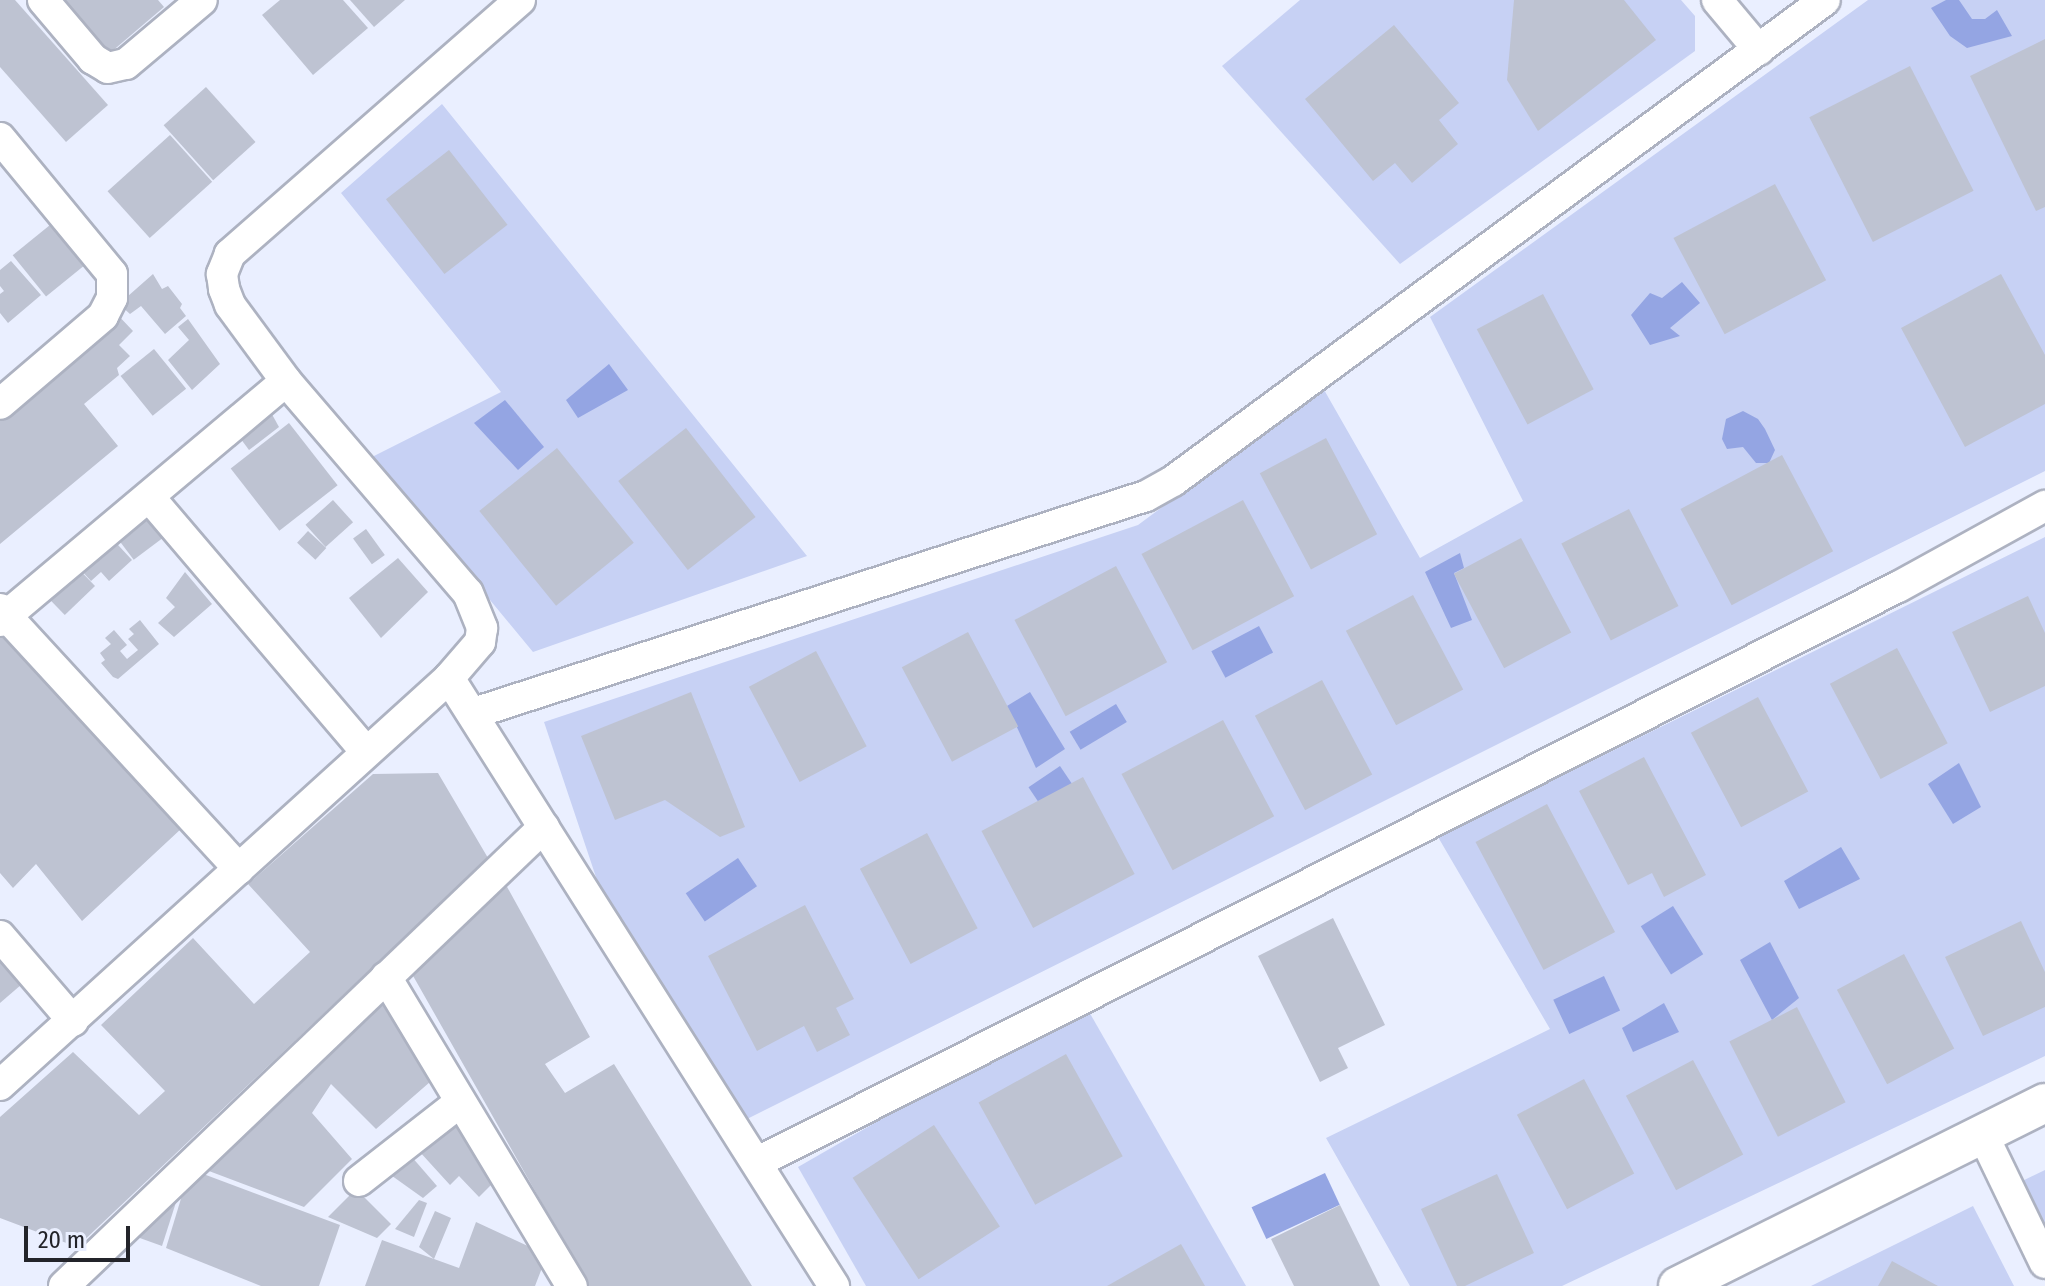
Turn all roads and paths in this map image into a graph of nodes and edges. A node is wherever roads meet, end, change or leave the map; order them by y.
1 (43, 0) edge
2 (202, 0) edge
3 (520, 0) edge
4 (1717, 0) edge
5 (1825, 0) edge
6 (1759, 50) junction
7 (0, 138) edge
8 (286, 381) junction
9 (0, 404) edge
10 (150, 498) junction
11 (2045, 506) edge
12 (2, 615) edge
13 (449, 678) junction
14 (474, 713) junction
15 (365, 751) junction
16 (544, 827) junction
17 (239, 869) junction
18 (0, 936) edge
19 (386, 977) junction
20 (73, 1021) junction
21 (0, 1085) edge
22 (460, 1102) junction
23 (2045, 1103) edge
24 (1983, 1135) junction
25 (758, 1162) junction
26 (359, 1181) dead end
27 (2045, 1263) edge
28 (64, 1286) edge
29 (572, 1286) edge
30 (834, 1286) edge
31 (1678, 1286) edge

1 - 2 street
3 - 8 street
4 - 6 street
5 - 6 street
6 - 14 street
7 - 9 street
8 - 10 street
8 - 13 street
10 - 12 street
10 - 15 street
11 - 25 street
12 - 17 street
13 - 14 street
13 - 15 street
14 - 16 street
15 - 17 street
16 - 19 street
16 - 25 street
17 - 20 street
18 - 20 street
19 - 22 street
19 - 28 street
20 - 21 street
22 - 26 street
22 - 29 street
23 - 24 street
24 - 27 street
24 - 31 street
25 - 30 street

